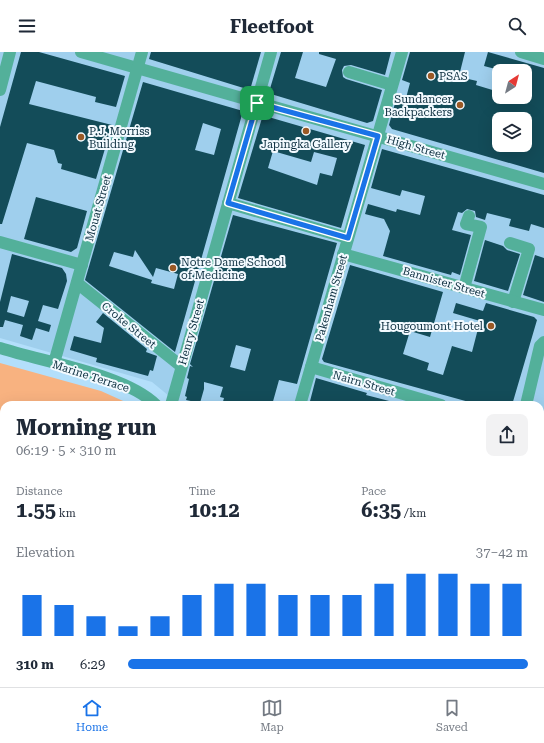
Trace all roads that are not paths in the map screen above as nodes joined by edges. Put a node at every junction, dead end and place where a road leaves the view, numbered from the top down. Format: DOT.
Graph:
graph roads {
  1 [pos="10,52"];
  2 [pos="81,52"];
  3 [pos="142,52"];
  4 [pos="271,52"];
  5 [pos="402,52"];
  6 [pos="522,52"];
  7 [pos="544,59"];
  8 [pos="137,68"];
  9 [pos="349,72"];
  10 [pos="392,85"];
  11 [pos="0,90"];
  12 [pos="257,103"];
  13 [pos="378,136"];
  14 [pos="544,184"];
  15 [pos="228,203"];
  16 [pos="469,216"];
  17 [pos="348,238"];
  18 [pos="0,242"];
  19 [pos="510,243"];
  20 [pos="343,254"];
  21 [pos="82,265"];
  22 [pos="77,283"];
  23 [pos="464,288"];
  24 [pos="513,302"];
  25 [pos="544,310"];
  26 [pos="544,342"];
  27 [pos="0,348"];
  28 [pos="0,352"];
  29 [pos="21,355"];
  30 [pos="54,363"];
  31 [pos="181,366"];
  32 [pos="310,367"];
  33 [pos="151,401"];
  34 [pos="172,401"];
  35 [pos="301,401"];
  36 [pos="427,401"];
  37 [pos="527,401"];
  1 -- 11 [label="street"];
  2 -- 8 [label="street, High Street"];
  3 -- 8 [label="street, Mouat Street"];
  4 -- 12 [label="street, Henry Street"];
  5 -- 10 [label="street, Pakenham Street"];
  6 -- 7 [label="street"];
  8 -- 12 [label="street, High Street"];
  8 -- 21 [label="street, Mouat Street"];
  9 -- 10 [label="street"];
  10 -- 13 [label="street, Pakenham Street"];
  12 -- 13 [label="street, High Street"];
  12 -- 15 [label="street, Henry Street"];
  13 -- 14 [label="street, High Street"];
  13 -- 17 [label="street, Pakenham Street"];
  15 -- 17 [label="street"];
  15 -- 31 [label="street, Henry Street"];
  16 -- 23 [label="street"];
  17 -- 20 [label="street, Pakenham Street"];
  18 -- 21 [label="street"];
  19 -- 24 [label="street"];
  20 -- 23 [label="street, Bannister Street"];
  20 -- 32 [label="street, Pakenham Street"];
  21 -- 22 [label="street, Mouat Street"];
  22 -- 30 [label="street, Mouat Street"];
  22 -- 31 [label="street, Croke Street"];
  23 -- 24 [label="street, Bannister Street"];
  24 -- 25 [label="street, Bannister Street"];
  26 -- 37 [label="street"];
  27 -- 29 [label="street, Marine Terrace"];
  28 -- 29 [label="street, Marine Terrace"];
  29 -- 30 [label="street, Marine Terrace"];
  30 -- 33 [label="street, Marine Terrace"];
  31 -- 34 [label="street, Henry Street"];
  32 -- 35 [label="street, Pakenham Street"];
  32 -- 36 [label="street, Nairn Street"];
}
